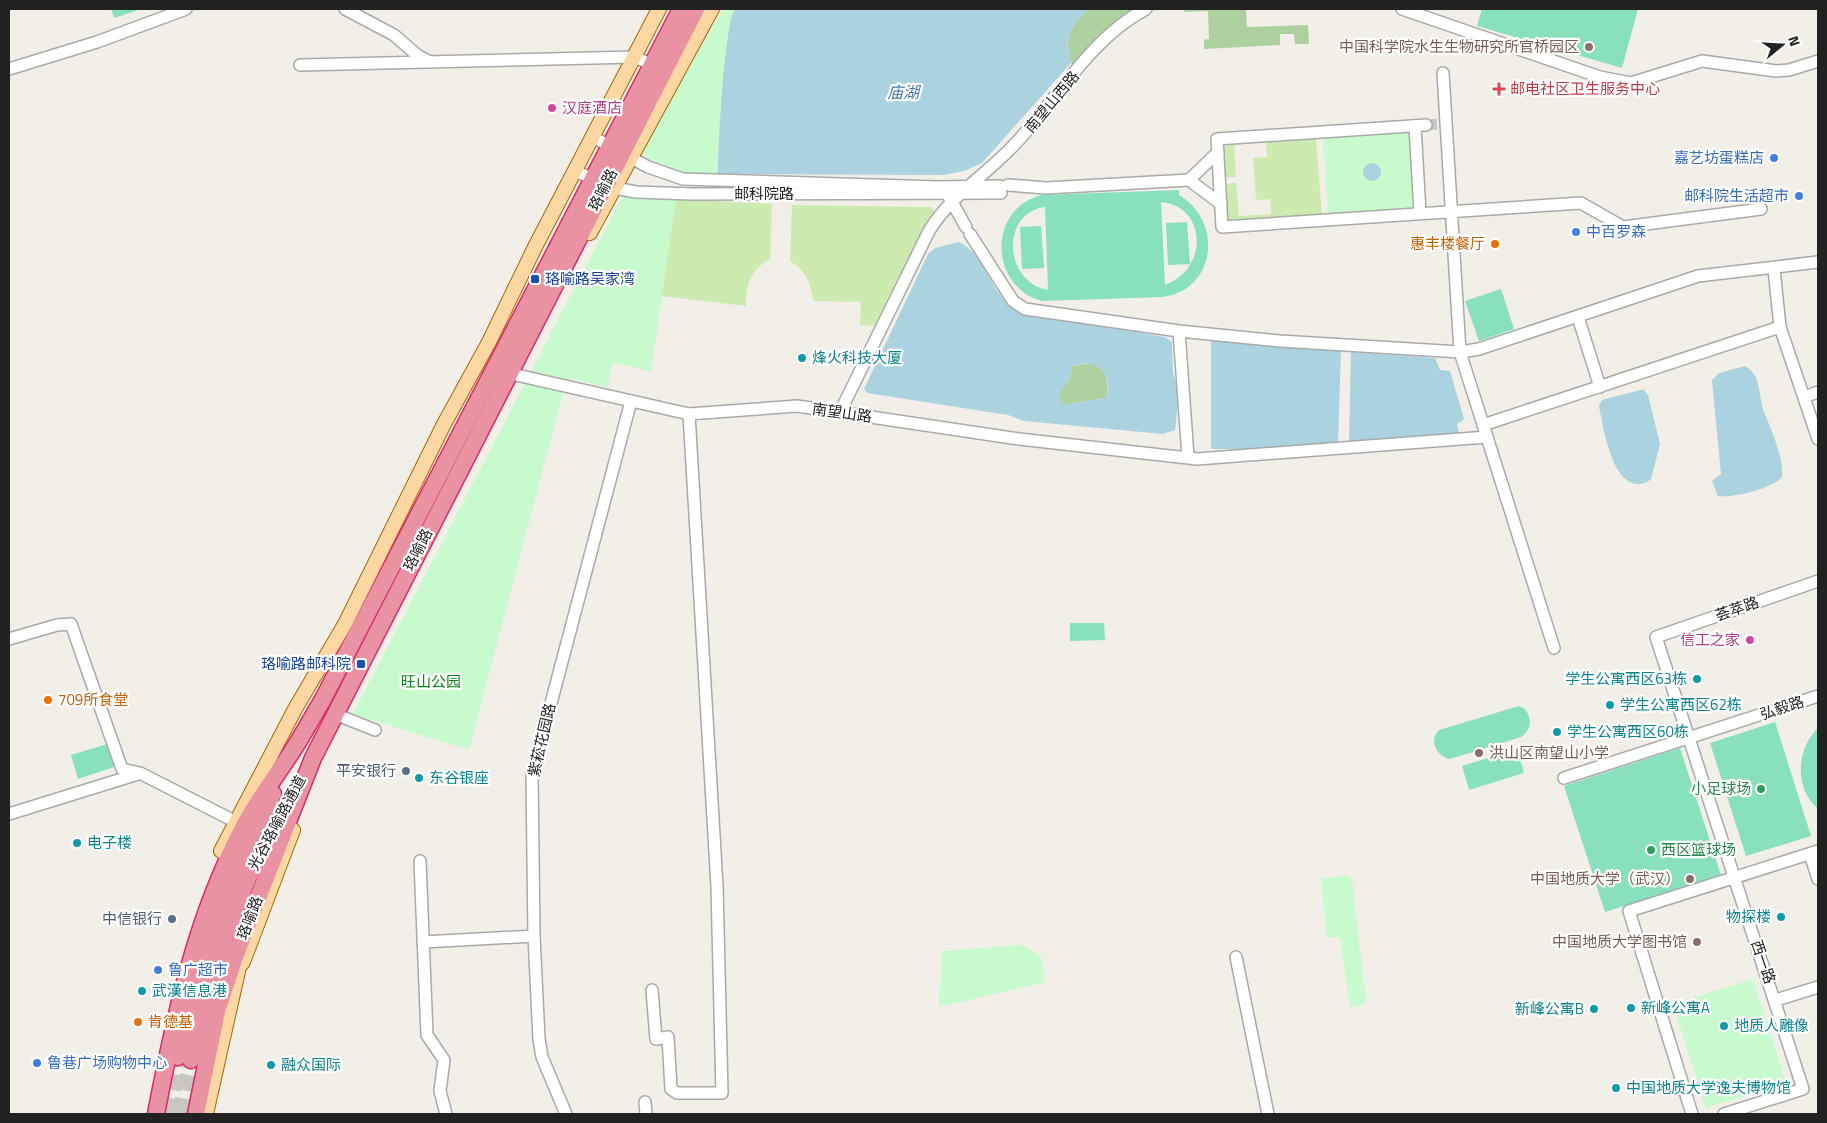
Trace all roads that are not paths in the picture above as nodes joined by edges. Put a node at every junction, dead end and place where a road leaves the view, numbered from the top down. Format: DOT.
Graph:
graph roads {
  1 [pos="186,9"];
  2 [pos="345,9"];
  3 [pos="659,9"];
  4 [pos="681,9"];
  5 [pos="696,9"];
  6 [pos="712,9"];
  7 [pos="1146,9"];
  8 [pos="1402,9"];
  9 [pos="634,57"];
  10 [pos="1818,61"];
  11 [pos="431,62"];
  12 [pos="651,64"];
  13 [pos="300,65"];
  14 [pos="9,69"];
  15 [pos="1443,73"];
  16 [pos="592,137"];
  17 [pos="621,152"];
  18 [pos="1218,152"];
  19 [pos="575,171"];
  20 [pos="1189,180"];
  21 [pos="604,184"];
  22 [pos="967,187"];
  23 [pos="1005,189"];
  24 [pos="950,195"];
  25 [pos="1221,204"];
  26 [pos="1761,209"];
  27 [pos="1452,211"];
  28 [pos="1420,213"];
  29 [pos="1818,262"];
  30 [pos="1774,269"];
  31 [pos="1578,317"];
  32 [pos="1780,327"];
  33 [pos="1179,332"];
  34 [pos="1460,352"];
  35 [pos="513,374"];
  36 [pos="1600,387"];
  37 [pos="1818,392"];
  38 [pos="1804,396"];
  39 [pos="631,401"];
  40 [pos="840,412"];
  41 [pos="689,414"];
  42 [pos="1483,425"];
  43 [pos="1487,437"];
  44 [pos="1818,440"];
  45 [pos="1184,457"];
  46 [pos="1818,582"];
  47 [pos="1656,637"];
  48 [pos="9,639"];
  49 [pos="1554,648"];
  50 [pos="1818,696"];
  51 [pos="338,716"];
  52 [pos="375,730"];
  53 [pos="1689,738"];
  54 [pos="290,755"];
  55 [pos="313,758"];
  56 [pos="140,773"];
  57 [pos="1564,778"];
  58 [pos="9,814"];
  59 [pos="240,824"];
  60 [pos="221,851"];
  61 [pos="1814,852"];
  62 [pos="420,861"];
  63 [pos="1734,878"];
  64 [pos="1818,878"];
  65 [pos="534,936"];
  66 [pos="423,942"];
  67 [pos="1236,957"];
  68 [pos="1818,987"];
  69 [pos="652,990"];
  70 [pos="1776,1000"];
  71 [pos="645,1102"];
  72 [pos="1753,1110"];
  73 [pos="156,1114"];
  74 [pos="196,1114"];
  75 [pos="206,1114"];
  76 [pos="446,1114"];
  77 [pos="566,1114"];
  78 [pos="646,1114"];
  79 [pos="1268,1114"];
  80 [pos="1692,1114"];
  81 [pos="1724,1114"];
  1 -- 14 [label="street"];
  2 -- 11 [label="street"];
  3 -- 9 [label="main road"];
  4 -- 12 [label="highway, 珞喻路"];
  5 -- 17 [label="highway, 珞喻路"];
  6 -- 17 [label="main road"];
  7 -- 22 [label="street, 南望山西路"];
  8 -- 10 [label="street"];
  9 -- 11 [label="street"];
  9 -- 12 [label="street"];
  9 -- 16 [label="main road"];
  11 -- 13 [label="street"];
  12 -- 17 [label="highway, 珞喻路"];
  15 -- 27 [label="street"];
  16 -- 17 [label="street"];
  16 -- 19 [label="main road"];
  17 -- 21 [label="highway, 珞喻路"];
  17 -- 24 [label="street"];
  18 -- 20 [label="street"];
  18 -- 25 [label="street"];
  18 -- 28 [label="street"];
  19 -- 21 [label="street, 邮科院路"];
  19 -- 59 [label="main road"];
  20 -- 23 [label="street"];
  20 -- 25 [label="street"];
  21 -- 24 [label="street, 邮科院路"];
  21 -- 35 [label="highway, 珞喻路"];
  21 -- 54 [label="highway, 珞喻路"];
  22 -- 23 [label="street"];
  22 -- 24 [label="street, 南望山西路"];
  23 -- 24 [label="street"];
  24 -- 33 [label="street"];
  24 -- 40 [label="street, 南望山西路"];
  25 -- 28 [label="street"];
  26 -- 27 [label="street"];
  27 -- 28 [label="street"];
  27 -- 34 [label="street"];
  29 -- 30 [label="street"];
  30 -- 31 [label="street"];
  30 -- 32 [label="street"];
  31 -- 34 [label="street"];
  31 -- 36 [label="street"];
  32 -- 36 [label="street"];
  32 -- 38 [label="street"];
  33 -- 34 [label="street"];
  33 -- 45 [label="street"];
  34 -- 42 [label="street"];
  35 -- 39 [label="street, 南望山路"];
  35 -- 51 [label="highway, 珞喻路"];
  36 -- 42 [label="street"];
  37 -- 38 [label="street"];
  38 -- 44 [label="street"];
  39 -- 41 [label="street, 南望山路"];
  39 -- 65 [label="street, 紫菘花园路"];
  40 -- 41 [label="street, 南望山路"];
  40 -- 45 [label="street, 南望山路"];
  41 -- 69 [label="street"];
  42 -- 43 [label="street"];
  43 -- 45 [label="street, 南望山路"];
  43 -- 49 [label="street"];
  46 -- 47 [label="street, 荟萃路"];
  47 -- 53 [label="street, 西一路"];
  48 -- 56 [label="street"];
  50 -- 53 [label="street, 弘毅路"];
  51 -- 52 [label="street"];
  51 -- 55 [label="highway, 珞喻路"];
  51 -- 75 [label="main road"];
  53 -- 57 [label="street, 弘毅路"];
  53 -- 63 [label="street, 西一路"];
  54 -- 55 [label="highway, 光谷珞喻路通道"];
  54 -- 59 [label="highway, 珞喻路"];
  55 -- 74 [label="highway, 珞喻路"];
  56 -- 58 [label="street"];
  56 -- 59 [label="street"];
  59 -- 60 [label="main road"];
  59 -- 73 [label="highway, 珞喻路"];
  61 -- 63 [label="street"];
  61 -- 64 [label="street"];
  62 -- 66 [label="street"];
  63 -- 70 [label="street, 西一路"];
  63 -- 80 [label="street"];
  65 -- 66 [label="street"];
  65 -- 77 [label="street, 紫菘花园路"];
  66 -- 76 [label="street"];
  67 -- 79 [label="street"];
  68 -- 70 [label="street"];
  70 -- 72 [label="street, 西一路"];
  71 -- 78 [label="street"];
  72 -- 81 [label="street"];
}
